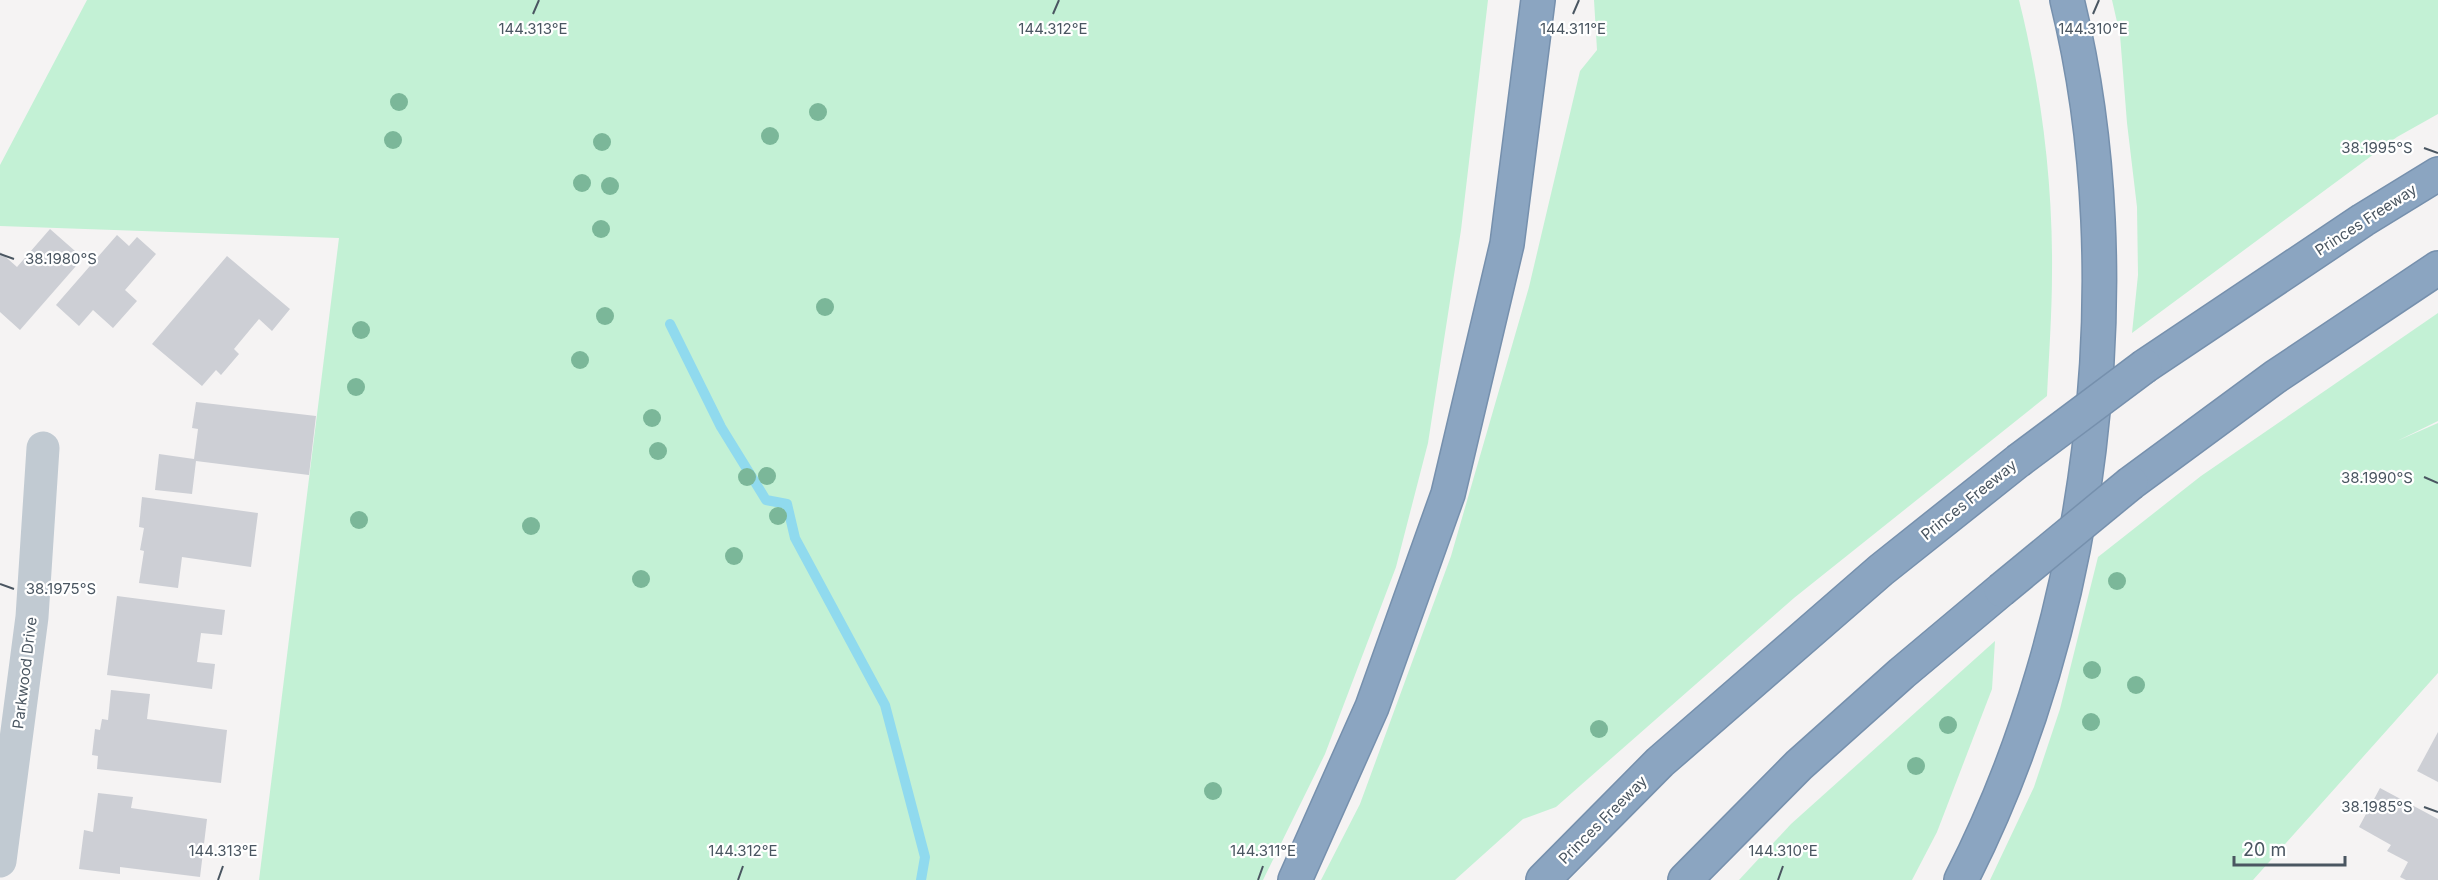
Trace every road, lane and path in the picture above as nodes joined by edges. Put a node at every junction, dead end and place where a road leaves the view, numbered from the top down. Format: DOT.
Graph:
graph roads {
  1 [pos="1538,0"];
  2 [pos="2067,0"];
  3 [pos="2438,174"];
  4 [pos="2438,268"];
  5 [pos="43,448"];
  6 [pos="0,861"];
  7 [pos="1295,880"];
  8 [pos="1543,880"];
  9 [pos="1685,880"];
  10 [pos="1961,880"];
  1 -- 7 [label="highway"];
  2 -- 10 [label="highway"];
  3 -- 8 [label="highway, Princes Freeway, bridge"];
  4 -- 9 [label="highway, bridge"];
  5 -- 6 [label="street, Parkwood Drive"];
}
